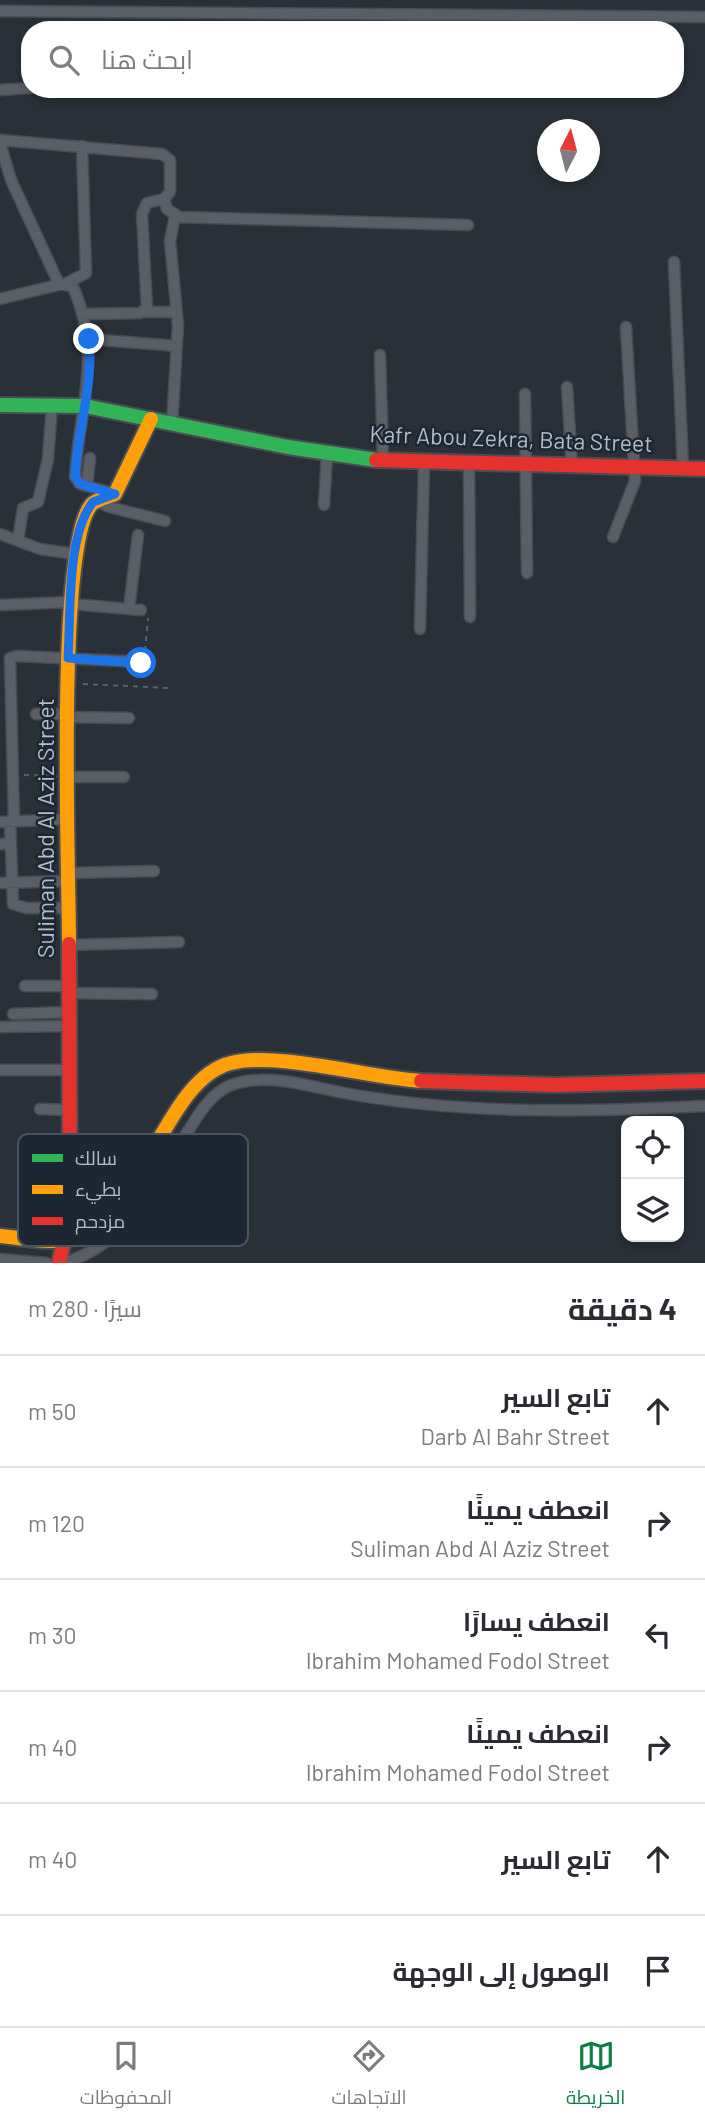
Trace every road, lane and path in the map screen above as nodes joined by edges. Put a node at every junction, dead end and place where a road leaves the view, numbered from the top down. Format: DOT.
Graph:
graph roads {
  1 [pos="0,11"];
  2 [pos="705,17"];
  3 [pos="21,89"];
  4 [pos="0,90"];
  5 [pos="0,141"];
  6 [pos="82,146"];
  7 [pos="4,173"];
  8 [pos="164,199"];
  9 [pos="176,216"];
  10 [pos="468,225"];
  11 [pos="674,262"];
  12 [pos="63,284"];
  13 [pos="0,299"];
  14 [pos="143,312"];
  15 [pos="176,312"];
  16 [pos="82,314"];
  17 [pos="626,327"];
  18 [pos="89,339"];
  19 [pos="177,346"];
  20 [pos="380,355"];
  21 [pos="567,387"];
  22 [pos="525,394"];
  23 [pos="0,405"];
  24 [pos="52,405"];
  25 [pos="82,406"];
  26 [pos="151,419"];
  27 [pos="172,424"];
  28 [pos="327,454"];
  29 [pos="90,458"];
  30 [pos="383,460"];
  31 [pos="424,462"];
  32 [pos="469,465"];
  33 [pos="636,465"];
  34 [pos="527,466"];
  35 [pos="572,466"];
  36 [pos="683,468"];
  37 [pos="705,470"];
  38 [pos="87,486"];
  39 [pos="115,494"];
  40 [pos="96,500"];
  41 [pos="324,505"];
  42 [pos="165,522"];
  43 [pos="0,534"];
  44 [pos="138,535"];
  45 [pos="613,537"];
  46 [pos="18,540"];
  47 [pos="75,554"];
  48 [pos="527,573"];
  49 [pos="72,603"];
  50 [pos="0,605"];
  51 [pos="129,609"];
  52 [pos="141,610"];
  53 [pos="470,617"];
  54 [pos="420,629"];
  55 [pos="68,658"];
  56 [pos="142,662"];
  57 [pos="69,683"];
  58 [pos="170,688"];
  59 [pos="36,714"];
  60 [pos="68,715"];
  61 [pos="129,718"];
  62 [pos="12,775"];
  63 [pos="70,776"];
  64 [pos="124,778"];
  65 [pos="68,819"];
  66 [pos="8,822"];
  67 [pos="11,843"];
  68 [pos="0,844"];
  69 [pos="154,871"];
  70 [pos="68,877"];
  71 [pos="0,883"];
  72 [pos="13,883"];
  73 [pos="68,908"];
  74 [pos="179,942"];
  75 [pos="69,945"];
  76 [pos="26,986"];
  77 [pos="69,989"];
  78 [pos="152,993"];
  79 [pos="13,1014"];
  80 [pos="69,1019"];
  81 [pos="0,1027"];
  82 [pos="0,1070"];
  83 [pos="70,1070"];
  84 [pos="705,1081"];
  85 [pos="705,1106"];
  86 [pos="40,1109"];
  87 [pos="70,1110"];
  88 [pos="70,1134"];
  89 [pos="164,1134"];
  90 [pos="187,1134"];
  91 [pos="0,1236"];
  92 [pos="18,1237"];
  93 [pos="101,1246"];
  94 [pos="0,1259"];
  95 [pos="47,1263"];
  96 [pos="60,1263"];
  1 -- 2 [label="street"];
  3 -- 4 [label="street"];
  5 -- 6 [label="street"];
  5 -- 7 [label="street"];
  6 -- 8 [label="street"];
  6 -- 12 [label="street"];
  7 -- 12 [label="street"];
  8 -- 9 [label="street"];
  8 -- 14 [label="street"];
  9 -- 10 [label="street"];
  9 -- 15 [label="street"];
  11 -- 36 [label="street"];
  12 -- 13 [label="street"];
  12 -- 16 [label="street"];
  14 -- 15 [label="street"];
  14 -- 16 [label="street"];
  15 -- 19 [label="street"];
  16 -- 18 [label="street"];
  17 -- 33 [label="street"];
  18 -- 19 [label="street"];
  18 -- 25 [label="street"];
  19 -- 27 [label="street"];
  20 -- 30 [label="street"];
  21 -- 35 [label="street"];
  22 -- 34 [label="street"];
  23 -- 24 [label="street, Kafr Abou Zekra, Bata Street"];
  24 -- 25 [label="street, Kafr Abou Zekra, Bata Street"];
  24 -- 46 [label="street"];
  25 -- 26 [label="street, Kafr Abou Zekra, Bata Street"];
  25 -- 38 [label="street"];
  26 -- 27 [label="street, Kafr Abou Zekra, Bata Street"];
  26 -- 39 [label="street"];
  27 -- 28 [label="street, Kafr Abou Zekra, Bata Street"];
  28 -- 30 [label="street, Kafr Abou Zekra, Bata Street"];
  28 -- 41 [label="street"];
  29 -- 38 [label="street"];
  30 -- 31 [label="street, Kafr Abou Zekra, Bata Street"];
  31 -- 32 [label="street, Kafr Abou Zekra, Bata Street"];
  31 -- 54 [label="street"];
  32 -- 34 [label="street, Kafr Abou Zekra, Bata Street"];
  32 -- 53 [label="street"];
  33 -- 35 [label="street, Kafr Abou Zekra, Bata Street"];
  33 -- 36 [label="street, Kafr Abou Zekra, Bata Street"];
  33 -- 45 [label="street"];
  34 -- 35 [label="street, Kafr Abou Zekra, Bata Street"];
  34 -- 48 [label="street"];
  36 -- 37 [label="street, Kafr Abou Zekra, Bata Street"];
  38 -- 39 [label="street"];
  39 -- 40 [label="street"];
  40 -- 42 [label="street"];
  40 -- 47 [label="street, Suliman Abd Al Aziz Street"];
  43 -- 46 [label="street"];
  44 -- 51 [label="street"];
  46 -- 47 [label="street"];
  47 -- 49 [label="street, Suliman Abd Al Aziz Street"];
  49 -- 50 [label="street"];
  49 -- 51 [label="street"];
  49 -- 55 [label="street, Suliman Abd Al Aziz Street"];
  51 -- 52 [label="street"];
  52 -- 56 [label="path"];
  55 -- 56 [label="street"];
  55 -- 57 [label="street, Suliman Abd Al Aziz Street"];
  55 -- 62 [label="street"];
  57 -- 58 [label="path"];
  57 -- 60 [label="street, Suliman Abd Al Aziz Street"];
  59 -- 60 [label="street"];
  60 -- 61 [label="street"];
  60 -- 63 [label="street, Suliman Abd Al Aziz Street"];
  62 -- 63 [label="path"];
  62 -- 66 [label="street"];
  63 -- 64 [label="street"];
  63 -- 65 [label="street, Suliman Abd Al Aziz Street"];
  65 -- 66 [label="street"];
  65 -- 70 [label="street, Suliman Abd Al Aziz Street"];
  66 -- 67 [label="street"];
  67 -- 68 [label="street"];
  67 -- 72 [label="street"];
  69 -- 70 [label="street"];
  70 -- 72 [label="street"];
  70 -- 73 [label="street, Suliman Abd Al Aziz Street"];
  71 -- 72 [label="street"];
  72 -- 73 [label="street"];
  73 -- 75 [label="street, Suliman Abd Al Aziz Street"];
  74 -- 75 [label="street"];
  75 -- 77 [label="street, Suliman Abd Al Aziz Street"];
  76 -- 77 [label="street"];
  77 -- 78 [label="street"];
  77 -- 80 [label="street, Suliman Abd Al Aziz Street"];
  79 -- 80 [label="street"];
  80 -- 81 [label="street"];
  80 -- 83 [label="street, Suliman Abd Al Aziz Street"];
  82 -- 83 [label="street"];
  83 -- 87 [label="street, Suliman Abd Al Aziz Street"];
  84 -- 89 [label="street"];
  85 -- 90 [label="street"];
  86 -- 87 [label="street"];
  87 -- 88 [label="street, Suliman Abd Al Aziz Street"];
  91 -- 92 [label="street"];
  93 -- 96 [label="street"];
  94 -- 95 [label="street"];
}
